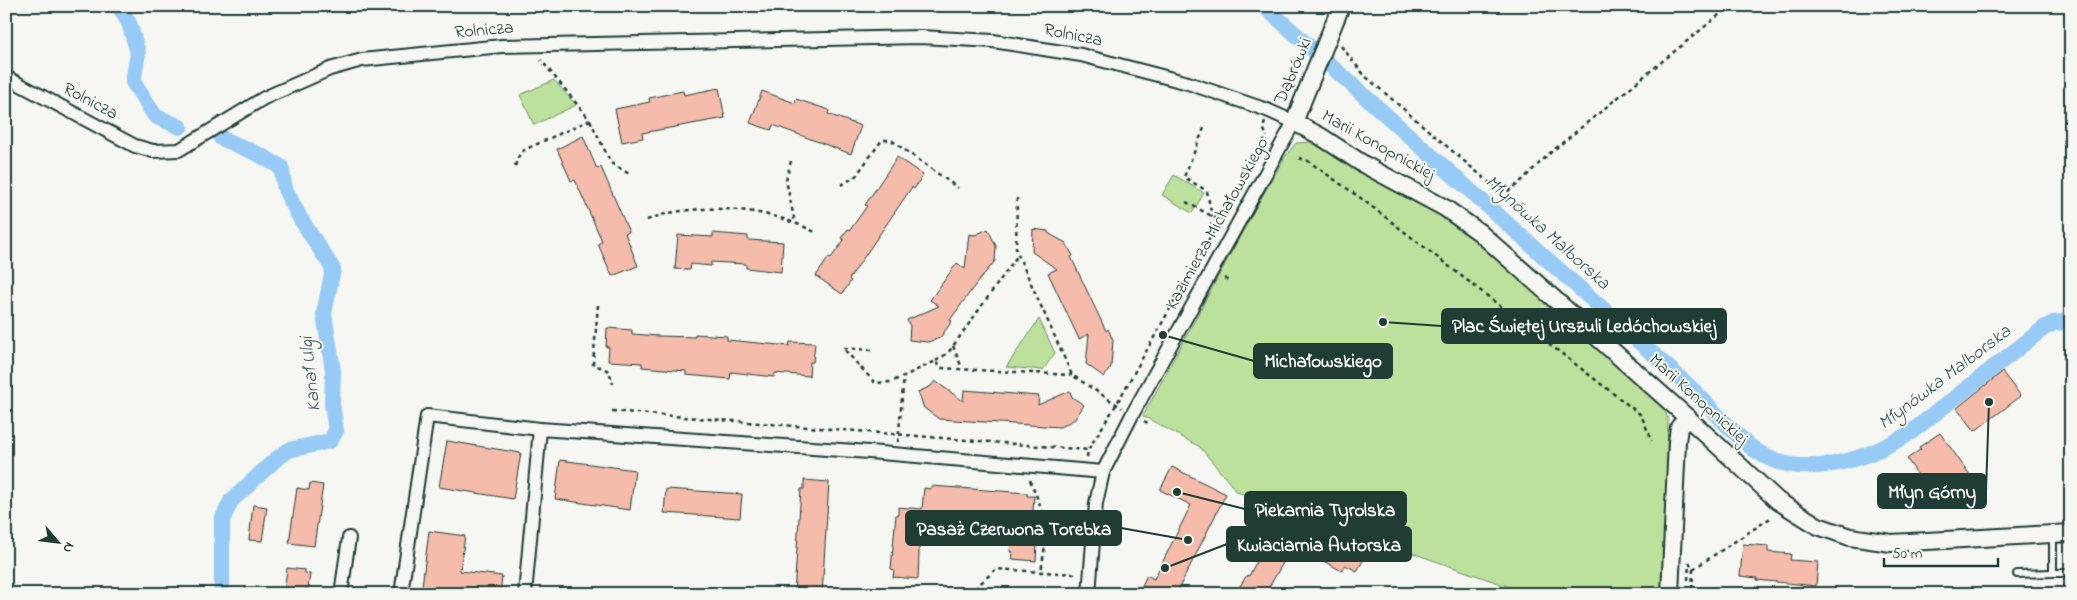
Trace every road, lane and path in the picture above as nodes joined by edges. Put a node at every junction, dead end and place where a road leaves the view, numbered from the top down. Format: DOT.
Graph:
graph roads {
  1 [pos="1341,6"];
  2 [pos="1730,6"];
  3 [pos="1328,40"];
  4 [pos="529,45"];
  5 [pos="6,77"];
  6 [pos="590,120"];
  7 [pos="1294,122"];
  8 [pos="1204,128"];
  9 [pos="1267,136"];
  10 [pos="1299,158"];
  11 [pos="791,161"];
  12 [pos="515,166"];
  13 [pos="631,175"];
  14 [pos="841,185"];
  15 [pos="958,188"];
  16 [pos="1017,198"];
  17 [pos="1186,202"];
  18 [pos="1212,217"];
  19 [pos="647,220"];
  20 [pos="1219,220"];
  21 [pos="795,223"];
  22 [pos="814,232"];
  23 [pos="1018,255"];
  24 [pos="598,304"];
  25 [pos="953,346"];
  26 [pos="872,350"];
  27 [pos="936,361"];
  28 [pos="962,369"];
  29 [pos="1072,375"];
  30 [pos="904,376"];
  31 [pos="614,384"];
  32 [pos="1116,405"];
  33 [pos="612,411"];
  34 [pos="1132,415"];
  35 [pos="1688,418"];
  36 [pos="1151,425"];
  37 [pos="540,429"];
  38 [pos="898,436"];
  39 [pos="1652,441"];
  40 [pos="1088,450"];
  41 [pos="896,455"];
  42 [pos="1024,466"];
  43 [pos="1085,471"];
  44 [pos="1103,472"];
  45 [pos="1772,517"];
  46 [pos="2071,533"];
  47 [pos="2052,534"];
  48 [pos="349,538"];
  49 [pos="1689,562"];
  50 [pos="1693,569"];
  51 [pos="1041,572"];
  52 [pos="2053,573"];
  53 [pos="2071,573"];
  54 [pos="2017,574"];
  55 [pos="1091,575"];
  56 [pos="341,594"];
  57 [pos="402,594"];
  58 [pos="525,594"];
  59 [pos="969,594"];
  60 [pos="1089,594"];
  61 [pos="1670,594"];
  62 [pos="1692,594"];
  1 -- 3 [label="street, Dąbrówki"];
  2 -- 3 [label="path"];
  3 -- 7 [label="street, Dąbrówki"];
  4 -- 5 [label="street, Rolnicza"];
  4 -- 6 [label="path"];
  4 -- 7 [label="street, Rolnicza"];
  6 -- 12 [label="path"];
  6 -- 13 [label="path"];
  7 -- 34 [label="street, Kazimierza Michałowskiego"];
  7 -- 35 [label="street, Marii Konopnickiej"];
  8 -- 18 [label="path"];
  9 -- 20 [label="path"];
  10 -- 39 [label="path"];
  11 -- 21 [label="path"];
  14 -- 15 [label="path"];
  16 -- 23 [label="path"];
  17 -- 18 [label="path"];
  18 -- 20 [label="path"];
  19 -- 21 [label="path"];
  20 -- 32 [label="path"];
  21 -- 22 [label="path"];
  23 -- 25 [label="path"];
  23 -- 29 [label="path"];
  24 -- 31 [label="path"];
  25 -- 27 [label="path"];
  25 -- 28 [label="path"];
  26 -- 30 [label="path"];
  27 -- 28 [label="path"];
  27 -- 30 [label="path"];
  28 -- 29 [label="path"];
  29 -- 32 [label="path"];
  30 -- 38 [label="path"];
  32 -- 34 [label="path"];
  32 -- 40 [label="path"];
  33 -- 38 [label="path"];
  34 -- 36 [label="path"];
  34 -- 44 [label="street, Kazimierza Michałowskiego"];
  35 -- 47 [label="street, Marii Konopnickiej"];
  35 -- 61 [label="street"];
  37 -- 41 [label="street"];
  37 -- 57 [label="street"];
  37 -- 58 [label="street"];
  38 -- 40 [label="path"];
  38 -- 41 [label="path"];
  40 -- 43 [label="path"];
  41 -- 42 [label="street"];
  42 -- 43 [label="street"];
  42 -- 51 [label="path"];
  43 -- 44 [label="street"];
  44 -- 55 [label="street, Kazimierza Michałowskiego"];
  45 -- 50 [label="path"];
  46 -- 47 [label="street, Marii Konopnickiej"];
  47 -- 52 [label="lane"];
  48 -- 56 [label="street"];
  49 -- 50 [label="path"];
  50 -- 62 [label="path"];
  51 -- 55 [label="path"];
  51 -- 59 [label="path"];
  52 -- 53 [label="lane"];
  52 -- 54 [label="lane"];
  55 -- 60 [label="street, Kazimierza Michałowskiego"];
}
